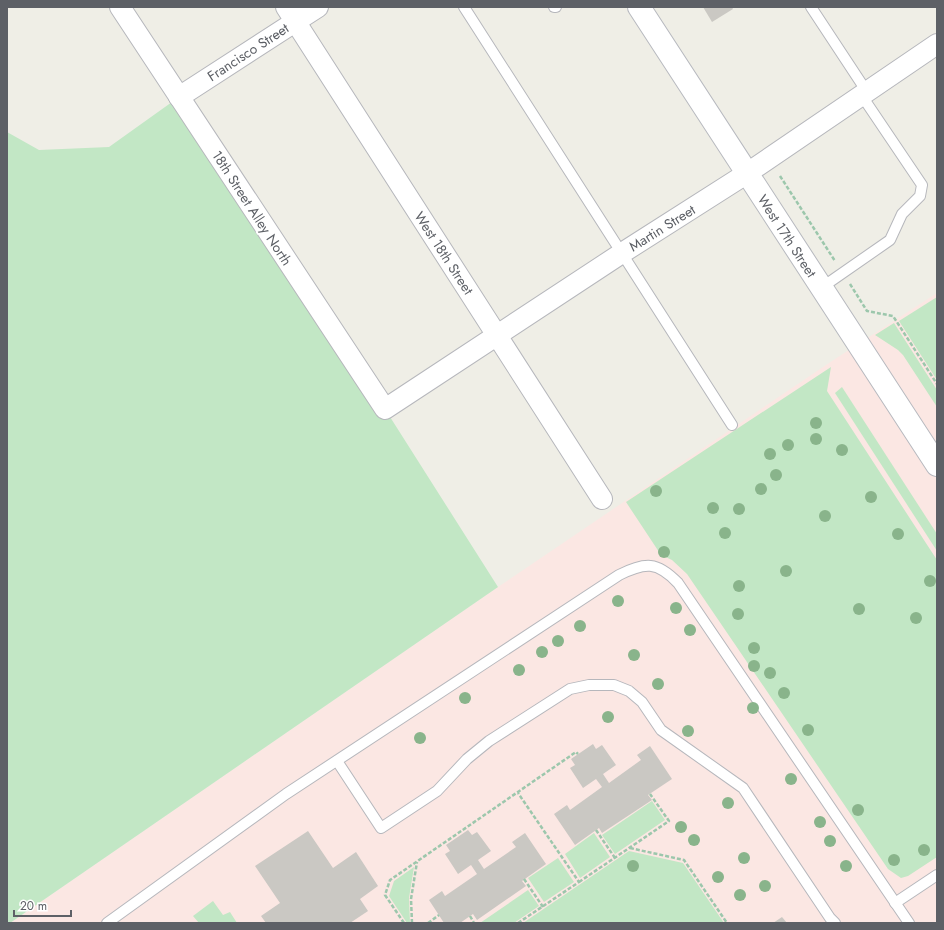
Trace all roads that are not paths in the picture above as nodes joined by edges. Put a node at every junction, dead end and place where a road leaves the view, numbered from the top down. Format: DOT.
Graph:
graph roads {
  1 [pos="120,7"];
  2 [pos="318,7"];
  3 [pos="464,7"];
  4 [pos="639,7"];
  5 [pos="812,7"];
  6 [pos="290,14"];
  7 [pos="937,44"];
  8 [pos="864,94"];
  9 [pos="179,98"];
  10 [pos="746,174"];
  11 [pos="622,253"];
  12 [pos="822,288"];
  13 [pos="497,335"];
  14 [pos="385,409"];
  15 [pos="732,425"];
  16 [pos="937,465"];
  17 [pos="602,499"];
  18 [pos="337,761"];
  19 [pos="937,874"];
  20 [pos="895,903"];
  21 [pos="107,923"];
  22 [pos="835,923"];
  23 [pos="909,923"];
  1 -- 9 [label="street, 18th Street Alley North"];
  2 -- 6 [label="street, Francisco Street"];
  3 -- 11 [label="lane"];
  4 -- 10 [label="street, West 17th Street"];
  5 -- 8 [label="lane"];
  6 -- 9 [label="street, Francisco Street"];
  6 -- 13 [label="street, West 18th Street"];
  7 -- 8 [label="street, Martin Street"];
  8 -- 10 [label="street, Martin Street"];
  8 -- 12 [label="lane"];
  9 -- 14 [label="street, 18th Street Alley North"];
  10 -- 11 [label="street, Martin Street"];
  10 -- 12 [label="street, West 17th Street"];
  11 -- 13 [label="street, Martin Street"];
  11 -- 15 [label="lane"];
  12 -- 16 [label="street, West 17th Street"];
  13 -- 14 [label="street, Martin Street"];
  13 -- 17 [label="street, West 18th Street"];
  18 -- 20 [label="lane"];
  18 -- 21 [label="lane"];
  18 -- 22 [label="lane"];
  19 -- 20 [label="lane"];
  20 -- 23 [label="lane"];
}
